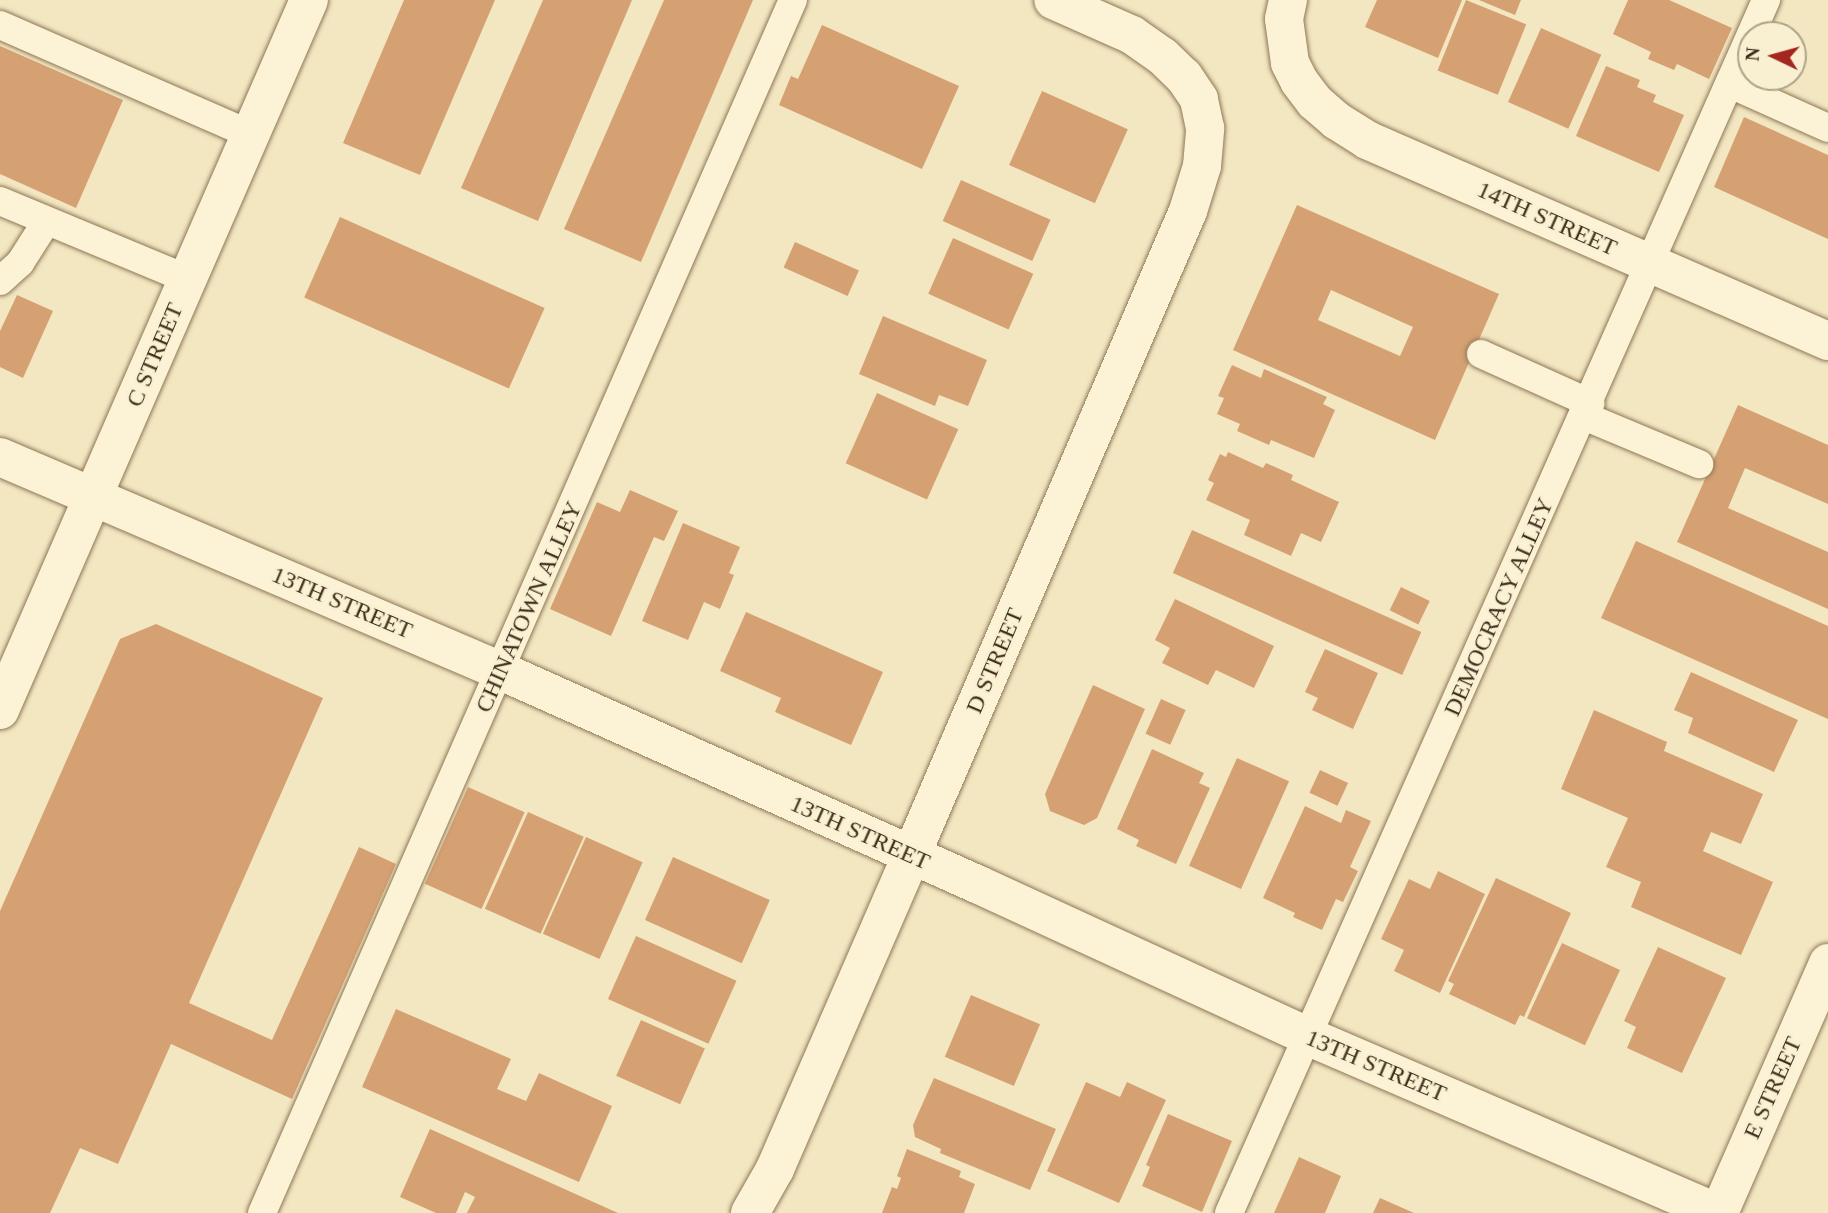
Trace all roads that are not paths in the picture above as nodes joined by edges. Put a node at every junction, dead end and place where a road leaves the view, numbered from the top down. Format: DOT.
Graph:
graph roads {
  1 [pos="309,0"];
  2 [pos="793,0"];
  3 [pos="1053,0"];
  4 [pos="1288,0"];
  5 [pos="1766,0"];
  6 [pos="0,25"];
  7 [pos="1730,84"];
  8 [pos="1828,128"];
  9 [pos="250,134"];
  10 [pos="0,201"];
  11 [pos="46,222"];
  12 [pos="1650,264"];
  13 [pos="187,279"];
  14 [pos="0,281"];
  15 [pos="1828,341"];
  16 [pos="1481,354"];
  17 [pos="1587,409"];
  18 [pos="0,457"];
  19 [pos="1699,464"];
  20 [pos="93,497"];
  21 [pos="500,671"];
  22 [pos="0,710"];
  23 [pos="911,856"];
  24 [pos="1828,963"];
  25 [pos="1307,1036"];
  26 [pos="262,1213"];
  27 [pos="750,1213"];
  28 [pos="1229,1213"];
  29 [pos="1718,1213"];
  1 -- 9 [label="street, C STREET"];
  2 -- 21 [label="lane, CHINATOWN ALLEY"];
  3 -- 23 [label="street, D STREET"];
  4 -- 12 [label="street, 14TH STREET"];
  5 -- 7 [label="lane, DEMOCRACY ALLEY"];
  6 -- 9 [label="lane"];
  7 -- 8 [label="lane"];
  7 -- 12 [label="lane, DEMOCRACY ALLEY"];
  9 -- 13 [label="street, C STREET"];
  10 -- 11 [label="lane"];
  11 -- 13 [label="lane"];
  11 -- 14 [label="lane"];
  12 -- 15 [label="street, 14TH STREET"];
  12 -- 17 [label="lane, DEMOCRACY ALLEY"];
  13 -- 20 [label="street, C STREET"];
  16 -- 17 [label="lane"];
  17 -- 19 [label="lane"];
  17 -- 25 [label="lane, DEMOCRACY ALLEY"];
  18 -- 20 [label="street, 13TH STREET"];
  20 -- 21 [label="street, 13TH STREET"];
  20 -- 22 [label="street, C STREET"];
  21 -- 23 [label="street, 13TH STREET"];
  21 -- 26 [label="lane, CHINATOWN ALLEY"];
  23 -- 25 [label="street, 13TH STREET"];
  23 -- 27 [label="street, D STREET"];
  24 -- 29 [label="street, E STREET"];
  25 -- 28 [label="lane, DEMOCRACY ALLEY"];
  25 -- 29 [label="street, 13TH STREET"];
}
